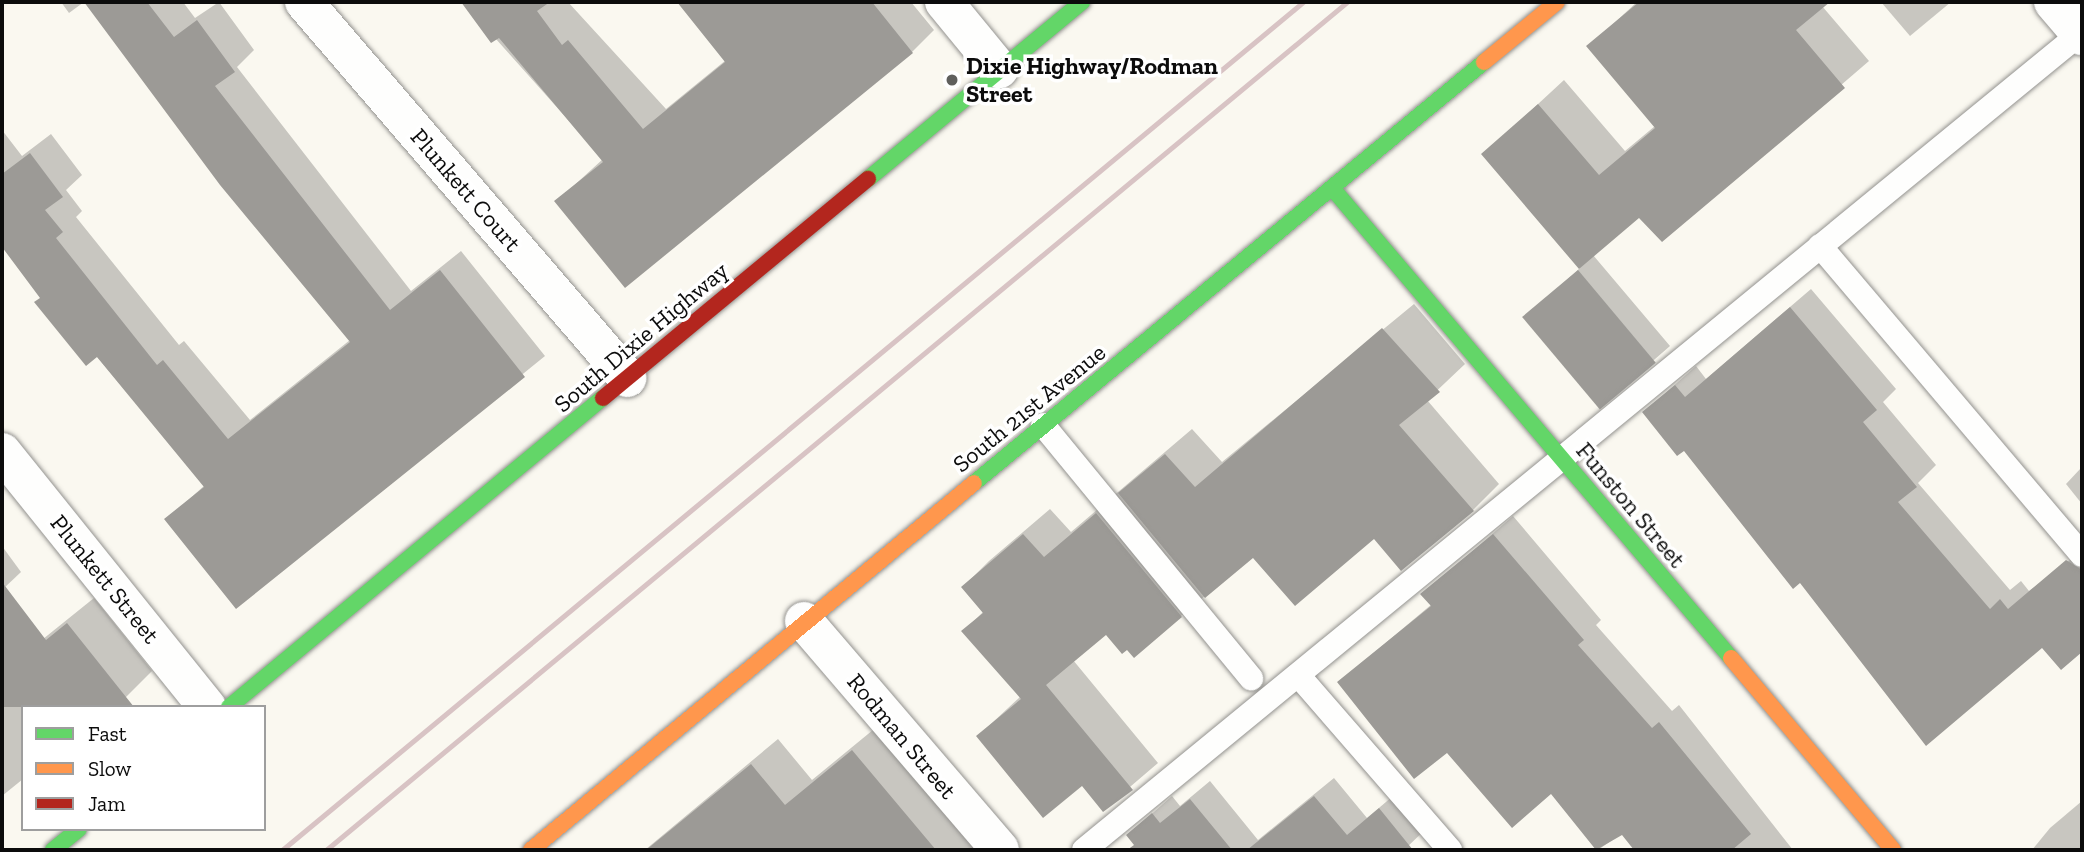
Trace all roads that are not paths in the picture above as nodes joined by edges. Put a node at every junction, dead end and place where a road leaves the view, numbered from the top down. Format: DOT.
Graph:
graph roads {
  1 [pos="304,2"];
  2 [pos="943,2"];
  3 [pos="1082,2"];
  4 [pos="1558,2"];
  5 [pos="2053,2"];
  6 [pos="2082,34"];
  7 [pos="999,69"];
  8 [pos="1332,189"];
  9 [pos="1820,246"];
  10 [pos="627,378"];
  11 [pos="1043,425"];
  12 [pos="2,452"];
  13 [pos="1561,458"];
  14 [pos="2082,555"];
  15 [pos="804,621"];
  16 [pos="1298,675"];
  17 [pos="1251,678"];
  18 [pos="206,705"];
  19 [pos="231,705"];
  20 [pos="77,831"];
  21 [pos="53,850"];
  22 [pos="531,850"];
  23 [pos="1000,850"];
  24 [pos="1084,850"];
  25 [pos="1450,850"];
  26 [pos="1893,850"];
  1 -- 10 [label="street, Plunkett Court"];
  2 -- 7 [label="street"];
  3 -- 7 [label="main road, South Dixie Highway"];
  4 -- 8 [label="main road, South 21st Avenue"];
  5 -- 6 [label="street"];
  6 -- 9 [label="lane"];
  7 -- 10 [label="main road, South Dixie Highway"];
  8 -- 11 [label="main road, South 21st Avenue"];
  8 -- 13 [label="main road, Funston Street"];
  9 -- 13 [label="lane"];
  9 -- 14 [label="lane"];
  10 -- 19 [label="main road, South Dixie Highway"];
  11 -- 15 [label="main road, South 21st Avenue"];
  11 -- 17 [label="lane"];
  12 -- 18 [label="street, Plunkett Street"];
  13 -- 16 [label="lane"];
  13 -- 26 [label="main road, Funston Street"];
  15 -- 22 [label="main road, South 21st Avenue"];
  15 -- 23 [label="street, Rodman Street"];
  16 -- 24 [label="lane"];
  16 -- 25 [label="lane"];
  20 -- 21 [label="main road"];
}
